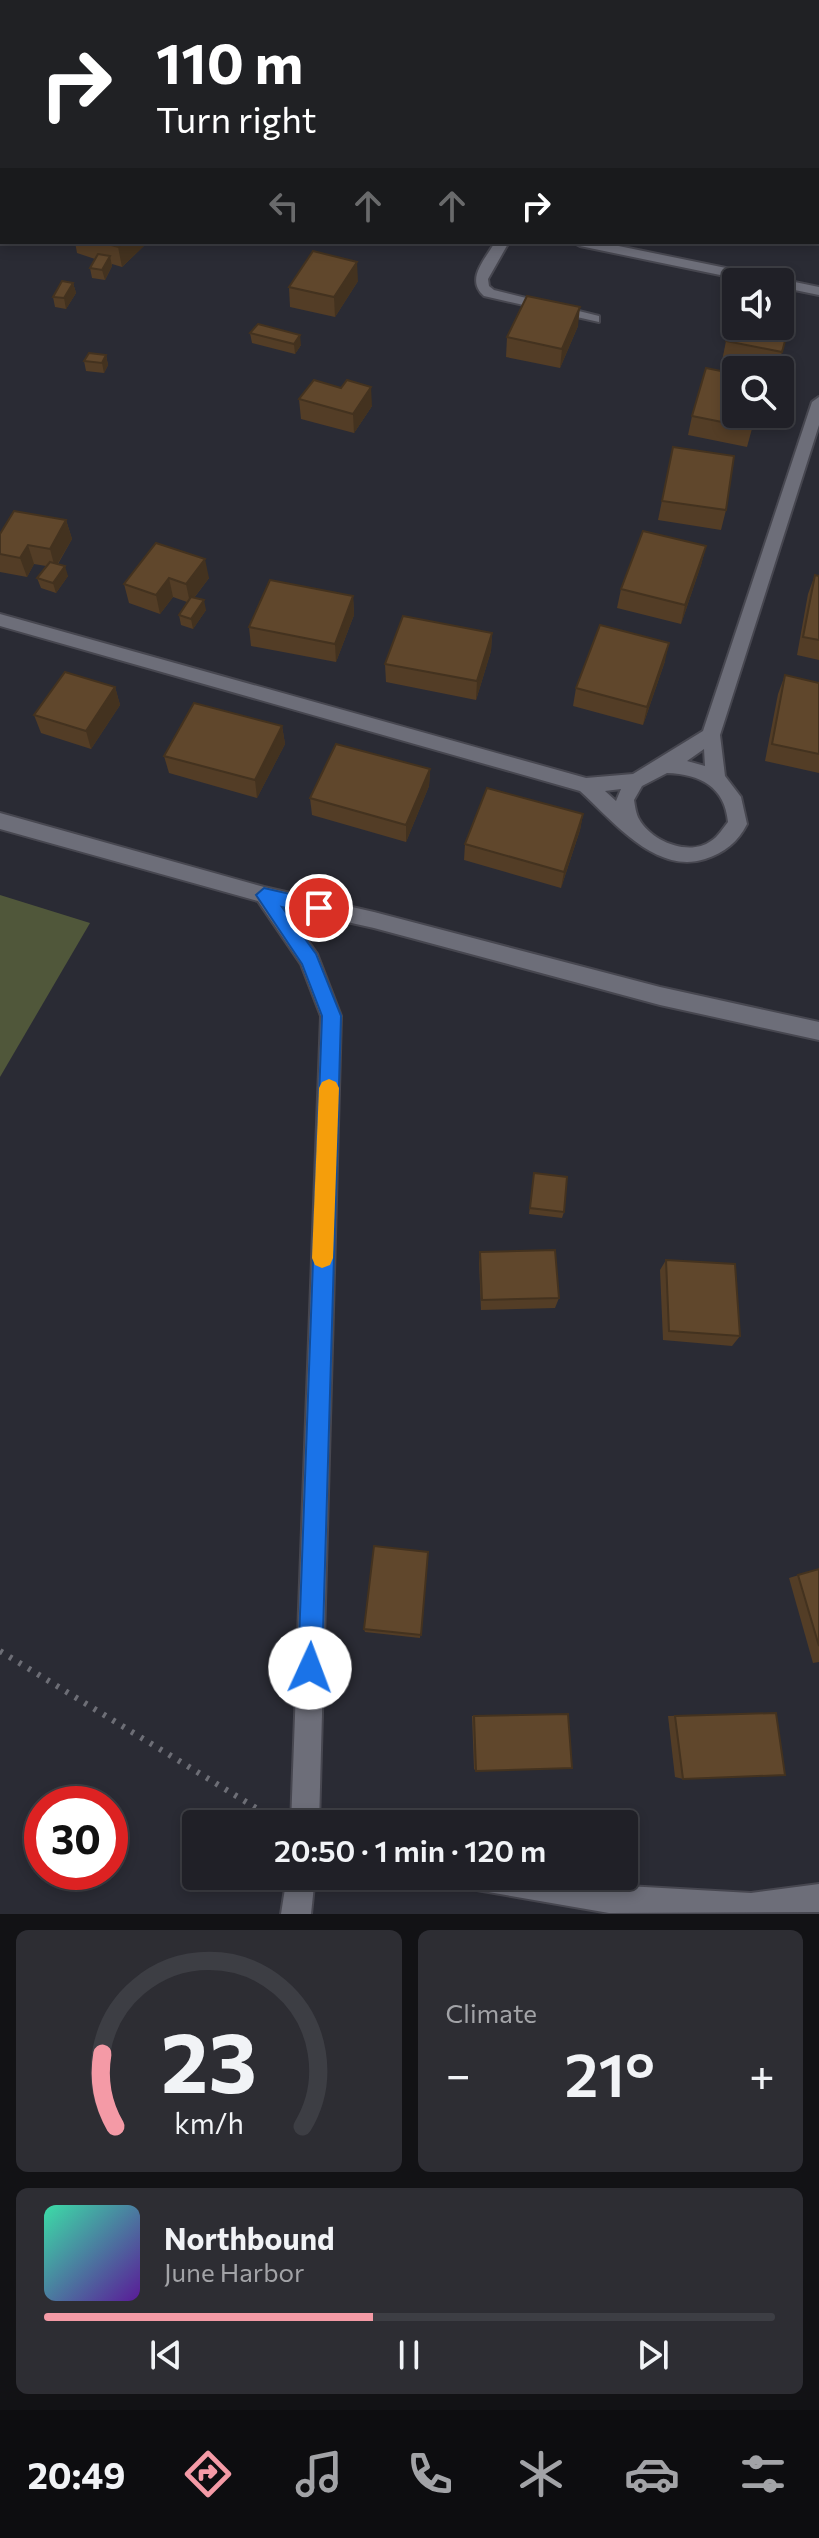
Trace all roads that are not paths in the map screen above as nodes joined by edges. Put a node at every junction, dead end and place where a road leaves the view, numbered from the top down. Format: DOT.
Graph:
graph roads {
  1 [pos="501,244"];
  2 [pos="590,244"];
  3 [pos="722,272"];
  4 [pos="794,286"];
  5 [pos="819,291"];
  6 [pos="594,319"];
  7 [pos="819,402"];
  8 [pos="0,620"];
  9 [pos="711,735"];
  10 [pos="665,766"];
  11 [pos="716,778"];
  12 [pos="634,781"];
  13 [pos="586,785"];
  14 [pos="0,821"];
  15 [pos="629,824"];
  16 [pos="264,895"];
  17 [pos="819,1031"];
  18 [pos="305,1810"];
  19 [pos="299,1890"];
  20 [pos="557,1890"];
  21 [pos="819,1898"];
  22 [pos="296,1914"];
  1 -- 6 [label="street"];
  2 -- 3 [label="street"];
  4 -- 5 [label="street"];
  7 -- 9 [label="street"];
  8 -- 13 [label="street"];
  9 -- 10 [label="street"];
  9 -- 11 [label="street"];
  10 -- 11 [label="street"];
  10 -- 12 [label="street"];
  11 -- 15 [label="street"];
  12 -- 13 [label="street"];
  12 -- 15 [label="street"];
  13 -- 15 [label="street"];
  14 -- 16 [label="street"];
  16 -- 17 [label="street"];
  16 -- 18 [label="street"];
  19 -- 22 [label="street"];
  20 -- 21 [label="street"];
}
